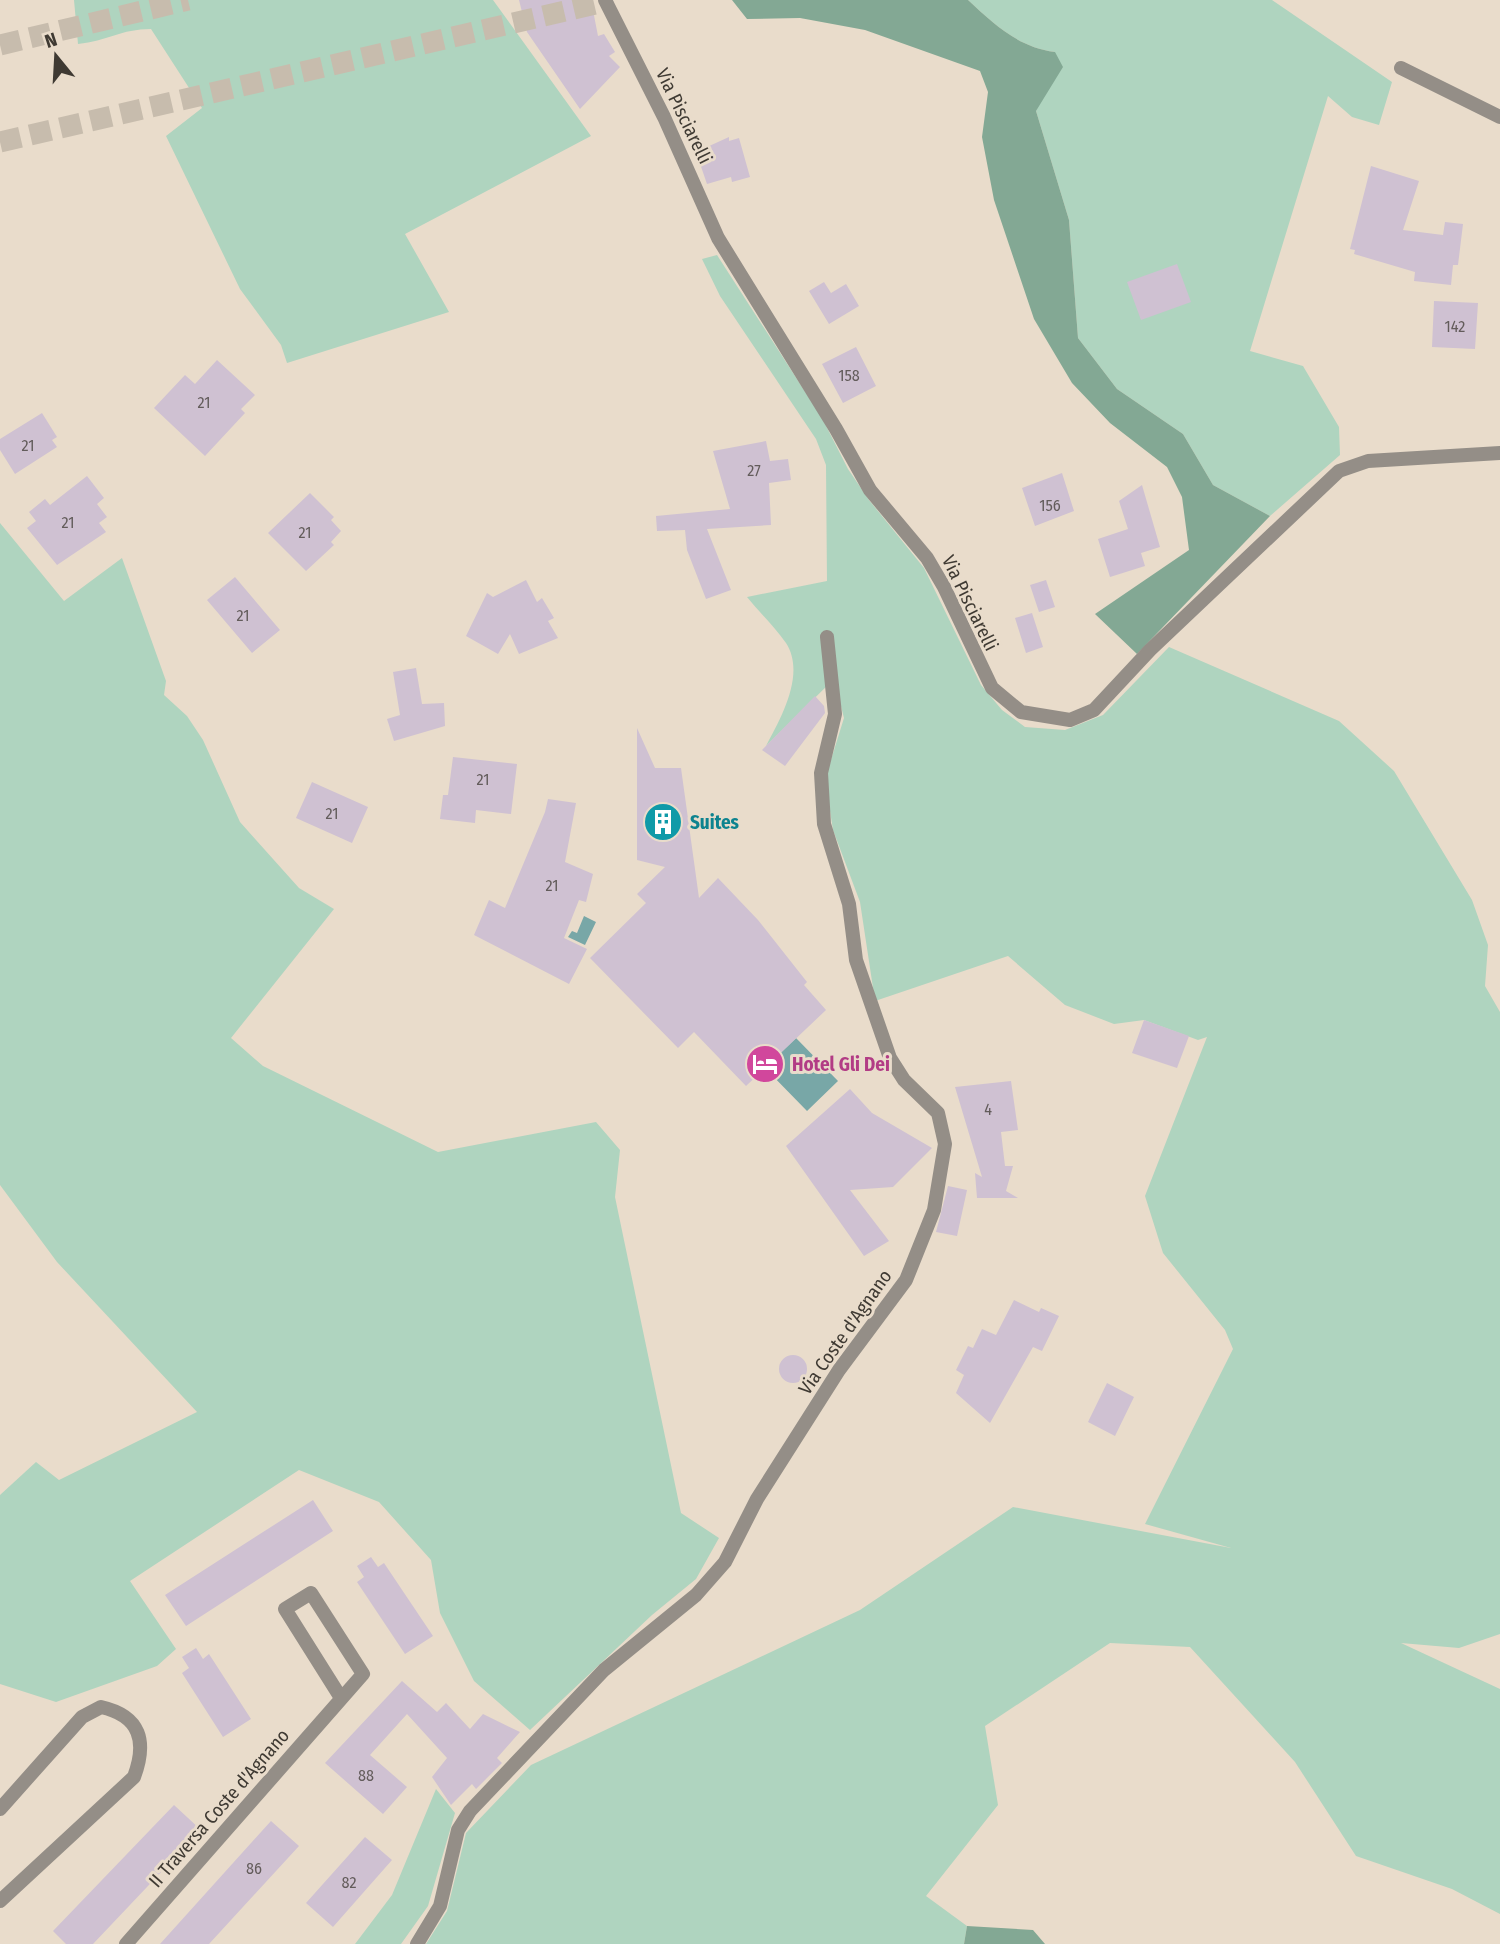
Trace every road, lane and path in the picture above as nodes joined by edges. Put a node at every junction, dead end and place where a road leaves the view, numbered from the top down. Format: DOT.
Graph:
graph roads {
  1 [pos="605,0"];
  2 [pos="1401,68"];
  3 [pos="1500,117"];
  4 [pos="1500,453"];
  5 [pos="827,637"];
  6 [pos="341,1698"];
  7 [pos="0,1809"];
  8 [pos="0,1901"];
  9 [pos="126,1944"];
  10 [pos="417,1944"];
  1 -- 4 [label="street, Via Pisciarelli"];
  2 -- 3 [label="street"];
  5 -- 10 [label="street, Via Coste d'Agnano"];
  6 -- 6 [label="street, II Traversa Coste d'Agnano"];
  6 -- 9 [label="street, II Traversa Coste d'Agnano"];
  7 -- 8 [label="street"];
}
